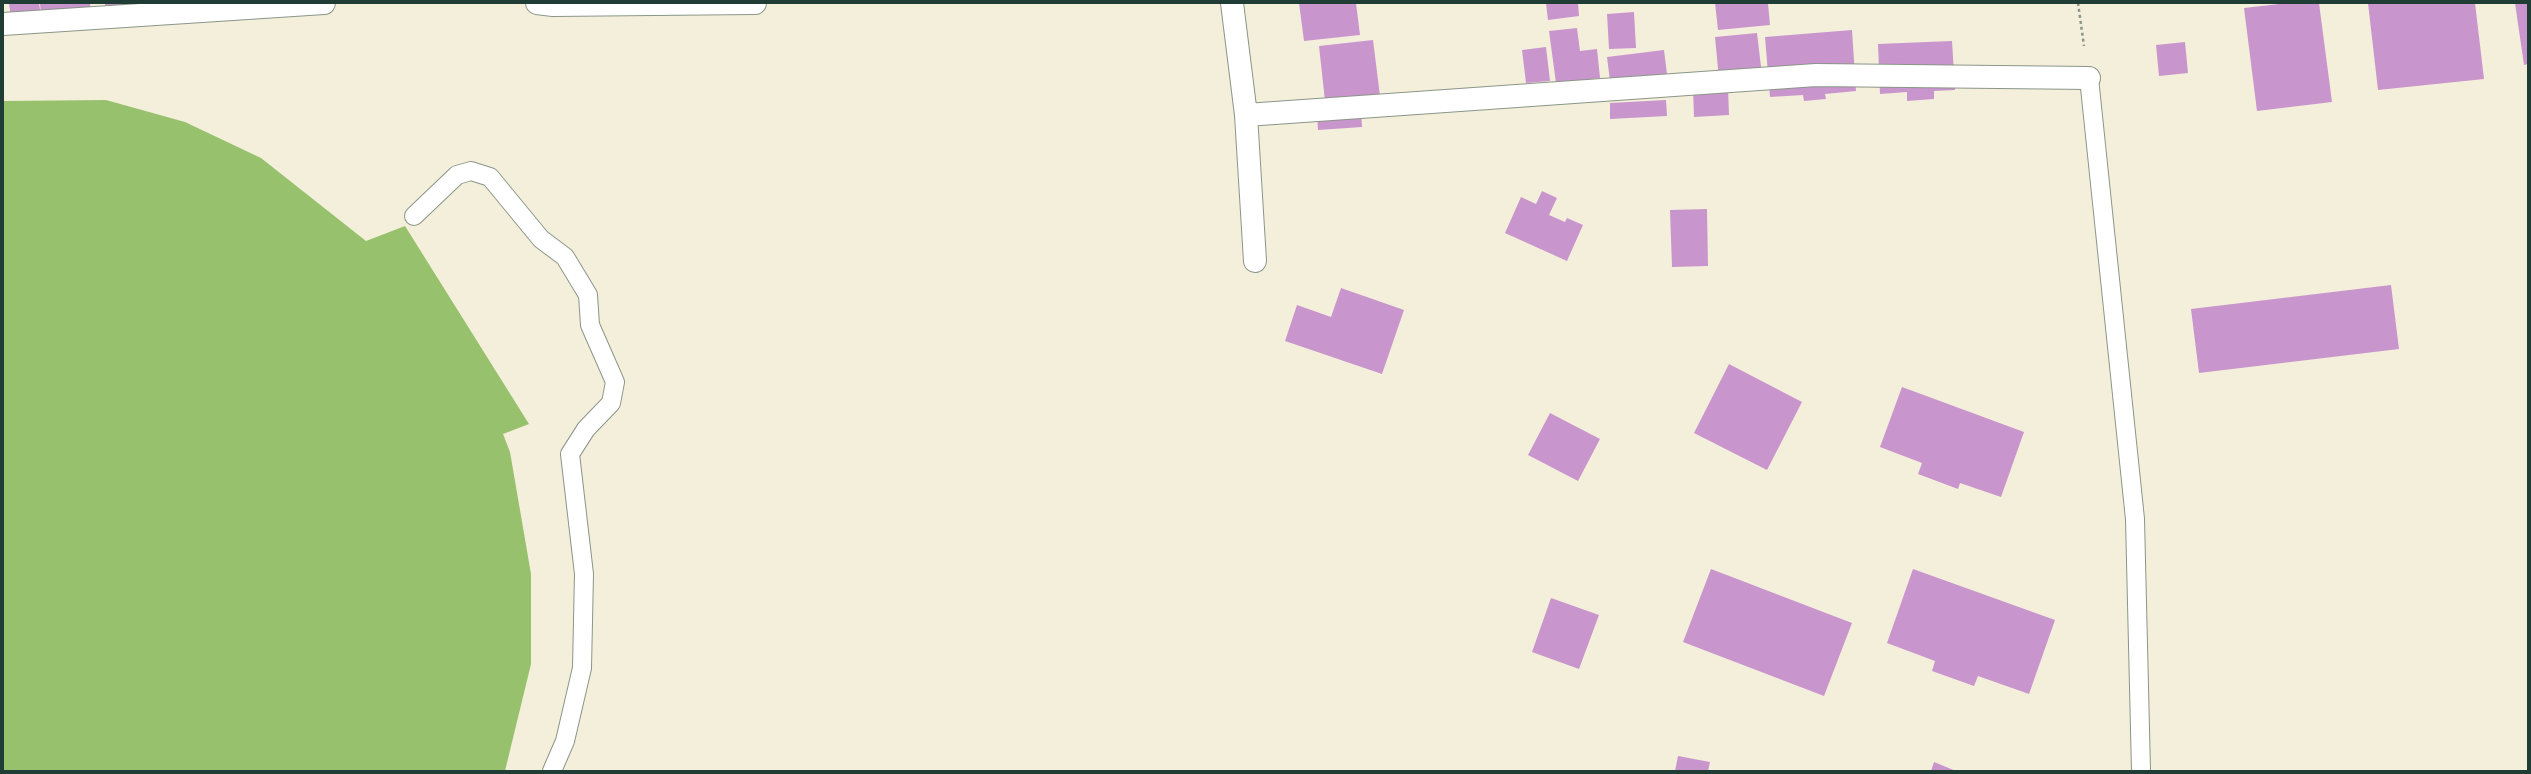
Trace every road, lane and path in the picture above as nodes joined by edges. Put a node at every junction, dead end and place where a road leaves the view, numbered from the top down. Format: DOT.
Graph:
graph roads {
  1 [pos="324,3"];
  2 [pos="537,3"];
  3 [pos="755,3"];
  4 [pos="1232,3"];
  5 [pos="2078,3"];
  6 [pos="3,24"];
  7 [pos="2089,78"];
  8 [pos="1246,115"];
  9 [pos="414,216"];
  10 [pos="1255,261"];
  11 [pos="552,771"];
  12 [pos="2141,771"];
  1 -- 6 [label="street"];
  2 -- 3 [label="street"];
  4 -- 8 [label="street"];
  5 -- 7 [label="path"];
  7 -- 8 [label="street"];
  7 -- 12 [label="lane"];
  8 -- 10 [label="street"];
  9 -- 11 [label="lane"];
}
